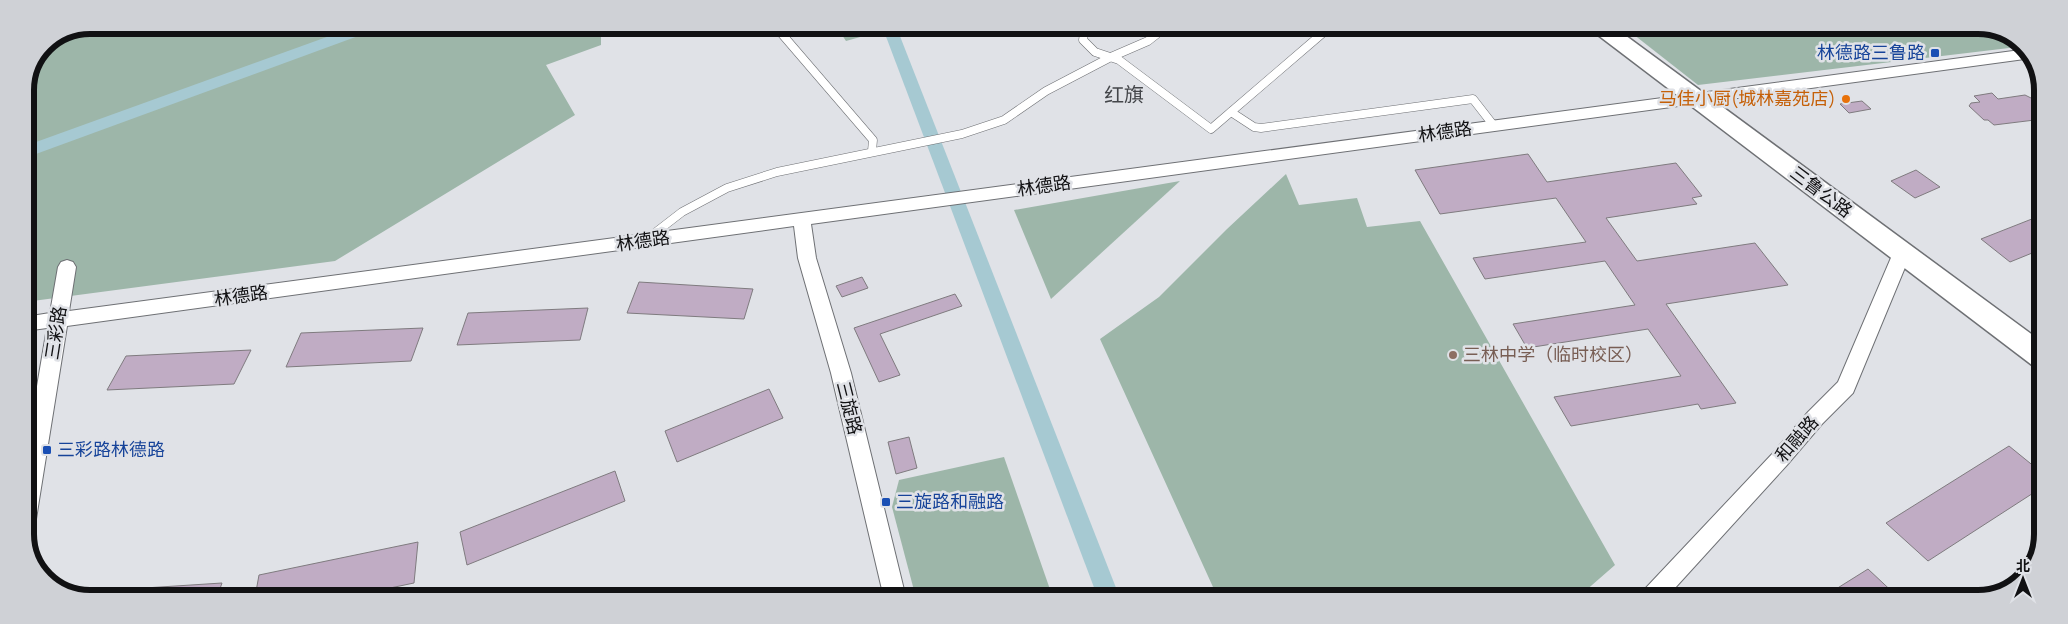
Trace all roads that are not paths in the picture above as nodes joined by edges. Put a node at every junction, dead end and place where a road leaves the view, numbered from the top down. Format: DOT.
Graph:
graph roads {
  1 [pos="782,34"];
  2 [pos="1083,34"];
  3 [pos="1157,34"];
  4 [pos="1322,34"];
  5 [pos="1611,34"];
  6 [pos="2022,55"];
  7 [pos="1111,57"];
  8 [pos="1698,99"];
  9 [pos="1231,112"];
  10 [pos="1494,126"];
  11 [pos="925,141"];
  12 [pos="872,151"];
  13 [pos="1283,154"];
  14 [pos="802,219"];
  15 [pos="644,241"];
  16 [pos="1902,252"];
  17 [pos="66,267"];
  18 [pos="58,321"];
  19 [pos="34,323"];
  20 [pos="2034,351"];
  21 [pos="34,465"];
  22 [pos="894,590"];
  23 [pos="1658,590"];
  1 -- 12 [label="lane"];
  2 -- 7 [label="lane"];
  3 -- 7 [label="lane"];
  4 -- 9 [label="lane"];
  5 -- 8 [label="main road, 三鲁公路"];
  6 -- 8 [label="street, 林德路"];
  7 -- 9 [label="lane"];
  7 -- 11 [label="lane"];
  8 -- 10 [label="street, 林德路"];
  8 -- 16 [label="main road, 三鲁公路"];
  9 -- 10 [label="lane"];
  10 -- 13 [label="street, 林德路"];
  11 -- 12 [label="lane"];
  12 -- 15 [label="lane"];
  13 -- 14 [label="street, 林德路"];
  14 -- 15 [label="street, 林德路"];
  14 -- 22 [label="street, 三旋路"];
  15 -- 18 [label="street, 林德路"];
  16 -- 20 [label="main road, 三鲁公路"];
  16 -- 23 [label="street, 和融路"];
  17 -- 18 [label="street, 三彩路"];
  18 -- 19 [label="street, 林德路"];
  18 -- 21 [label="street, 三彩路"];
}
